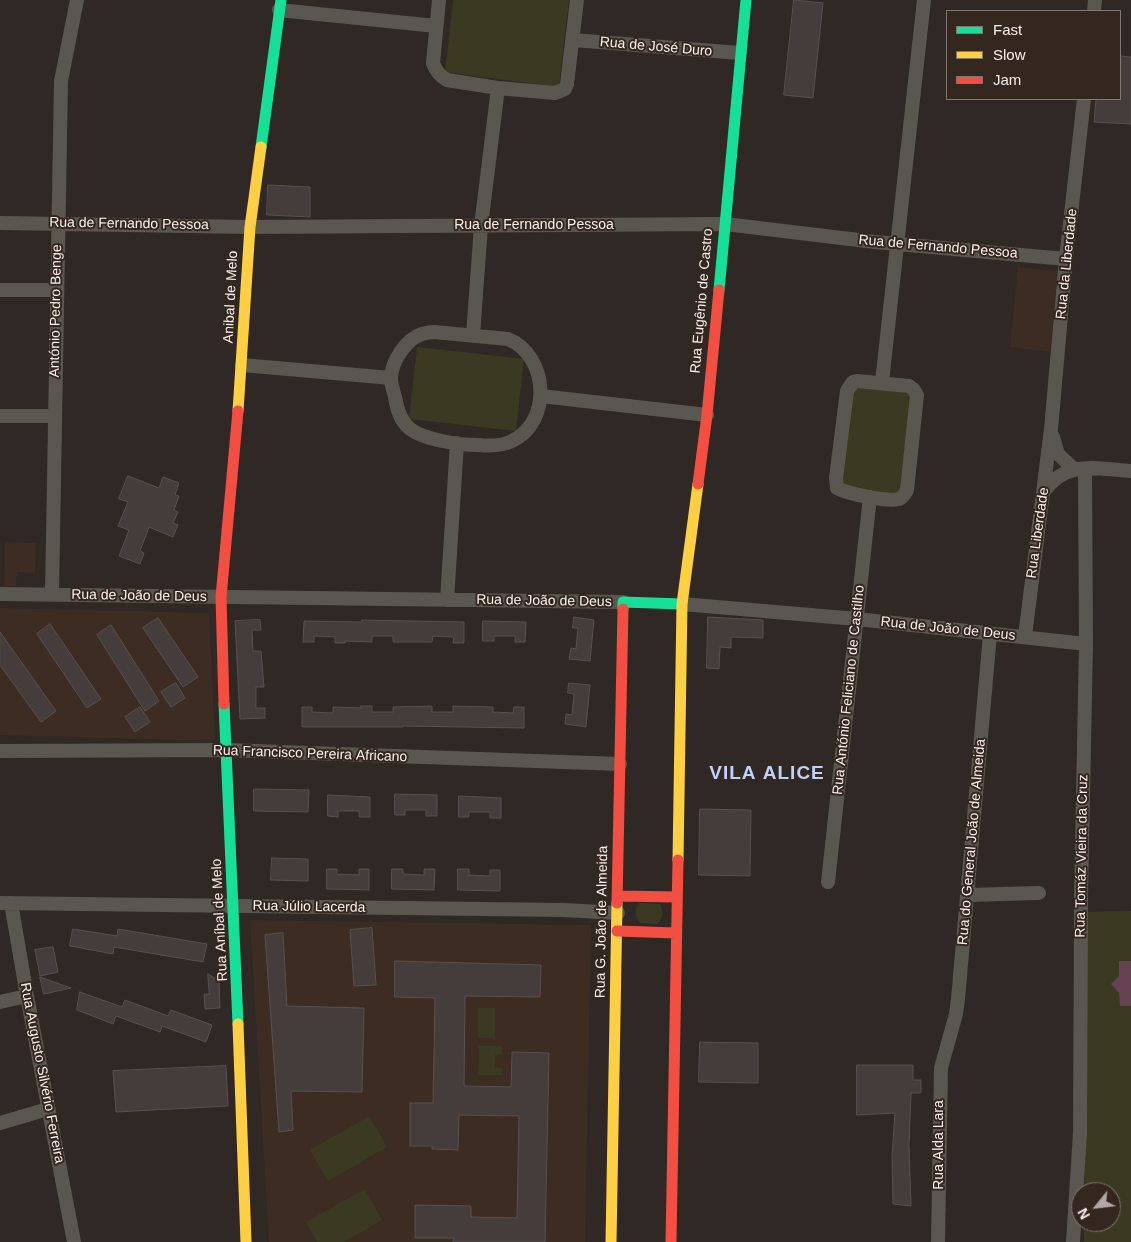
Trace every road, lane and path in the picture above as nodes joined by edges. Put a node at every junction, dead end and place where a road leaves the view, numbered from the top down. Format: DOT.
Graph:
graph roads {
  1 [pos="77,0"];
  2 [pos="439,0"];
  3 [pos="577,0"];
  4 [pos="746,0"];
  5 [pos="924,0"];
  6 [pos="280,5"];
  7 [pos="436,26"];
  8 [pos="573,40"];
  9 [pos="740,54"];
  10 [pos="498,88"];
  11 [pos="1084,100"];
  12 [pos="0,223"];
  13 [pos="58,223"];
  14 [pos="725,224"];
  15 [pos="481,226"];
  16 [pos="250,227"];
  17 [pos="898,244"];
  18 [pos="1066,259"];
  19 [pos="0,290"];
  20 [pos="57,290"];
  21 [pos="473,335"];
  22 [pos="242,365"];
  23 [pos="391,378"];
  24 [pos="882,382"];
  25 [pos="541,396"];
  26 [pos="707,415"];
  27 [pos="0,416"];
  28 [pos="55,416"];
  29 [pos="1051,429"];
  30 [pos="457,443"];
  31 [pos="1080,469"];
  32 [pos="1131,471"];
  33 [pos="1044,491"];
  34 [pos="870,497"];
  35 [pos="0,594"];
  36 [pos="52,594"];
  37 [pos="221,597"];
  38 [pos="447,600"];
  39 [pos="623,602"];
  40 [pos="682,604"];
  41 [pos="857,620"];
  42 [pos="990,634"];
  43 [pos="1024,636"];
  44 [pos="1086,644"];
  45 [pos="226,750"];
  46 [pos="0,752"];
  47 [pos="620,764"];
  48 [pos="828,882"];
  49 [pos="1040,893"];
  50 [pos="618,896"];
  51 [pos="968,896"];
  52 [pos="677,897"];
  53 [pos="5,903"];
  54 [pos="234,906"];
  55 [pos="618,913"];
  56 [pos="617,931"];
  57 [pos="676,933"];
  58 [pos="27,996"];
  59 [pos="0,1002"];
  60 [pos="946,1048"];
  61 [pos="48,1109"];
  62 [pos="0,1123"];
  63 [pos="74,1242"];
  64 [pos="246,1242"];
  65 [pos="611,1242"];
  66 [pos="671,1242"];
  67 [pos="938,1242"];
  68 [pos="1073,1242"];
  1 -- 13 [label="street, António Pedro Benge"];
  2 -- 7 [label="street"];
  3 -- 8 [label="street"];
  4 -- 9 [label="street, Rua Eugênio de Castro"];
  5 -- 17 [label="street"];
  6 -- 7 [label="street"];
  6 -- 16 [label="street, Anibal de Melo"];
  7 -- 10 [label="street"];
  8 -- 9 [label="street, Rua de José Duro"];
  8 -- 10 [label="street"];
  9 -- 14 [label="street, Rua Eugênio de Castro"];
  10 -- 15 [label="street"];
  11 -- 18 [label="street, Rua da Liberdade"];
  12 -- 13 [label="street, Rua de Fernando Pessoa"];
  13 -- 16 [label="street, Rua de Fernando Pessoa"];
  13 -- 20 [label="street, António Pedro Benge"];
  14 -- 15 [label="street, Rua de Fernando Pessoa"];
  14 -- 17 [label="street, Rua de Fernando Pessoa"];
  14 -- 26 [label="street, Rua Eugênio de Castro"];
  15 -- 16 [label="street, Rua de Fernando Pessoa"];
  15 -- 21 [label="street"];
  16 -- 22 [label="street, Anibal de Melo"];
  17 -- 18 [label="street, Rua de Fernando Pessoa"];
  17 -- 24 [label="street"];
  18 -- 29 [label="street, Rua da Liberdade"];
  19 -- 20 [label="street"];
  20 -- 28 [label="street, António Pedro Benge"];
  21 -- 23 [label="street"];
  21 -- 25 [label="street"];
  22 -- 23 [label="street"];
  22 -- 37 [label="street, Anibal de Melo"];
  23 -- 30 [label="street"];
  24 -- 34 [label="street"];
  24 -- 34 [label="street"];
  25 -- 26 [label="street"];
  25 -- 30 [label="street"];
  26 -- 40 [label="street, Rua Eugênio de Castro"];
  27 -- 28 [label="street"];
  28 -- 36 [label="street, António Pedro Benge"];
  29 -- 31 [label="street"];
  29 -- 33 [label="street, Rua Liberdade"];
  30 -- 38 [label="street"];
  31 -- 32 [label="street"];
  31 -- 33 [label="street"];
  31 -- 44 [label="street, Rua Tomáz Vieira da Cruz"];
  33 -- 43 [label="street, Rua Liberdade"];
  34 -- 41 [label="street, Rua António Feliciano de Castilho"];
  35 -- 36 [label="street, Rua de João de Deus"];
  36 -- 37 [label="street, Rua de João de Deus"];
  37 -- 38 [label="street, Rua de João de Deus"];
  37 -- 45 [label="street, Rua Aníbal de Melo"];
  38 -- 39 [label="street, Rua de João de Deus"];
  39 -- 40 [label="street, Rua de João de Deus"];
  39 -- 47 [label="street, Rua G. João de Almeida"];
  40 -- 41 [label="street, Rua de João de Deus"];
  40 -- 52 [label="street"];
  41 -- 42 [label="street, Rua de João de Deus"];
  41 -- 48 [label="street, Rua António Feliciano de Castilho"];
  42 -- 43 [label="street, Rua de João de Deus"];
  42 -- 51 [label="street, Rua do General João de Almeida"];
  43 -- 44 [label="street, Rua de João de Deus"];
  44 -- 68 [label="street, Rua Tomáz Vieira da Cruz"];
  45 -- 46 [label="street, Rua Francisco Pereira Africano"];
  45 -- 47 [label="street, Rua Francisco Pereira Africano"];
  45 -- 54 [label="street, Rua Aníbal de Melo"];
  47 -- 50 [label="street, Rua G. João de Almeida"];
  49 -- 51 [label="street"];
  50 -- 52 [label="street"];
  50 -- 55 [label="street, Rua G. João de Almeida"];
  51 -- 60 [label="street, Rua do General João de Almeida"];
  52 -- 57 [label="street"];
  53 -- 54 [label="street, Rua Júlio Lacerda"];
  53 -- 58 [label="street, Rua Augusto Silvério Ferreira"];
  54 -- 55 [label="street, Rua Júlio Lacerda"];
  54 -- 64 [label="street, Rua Aníbal de Melo"];
  55 -- 56 [label="street, Rua G. João de Almeida"];
  56 -- 57 [label="street"];
  56 -- 65 [label="street, Rua G. João de Almeida"];
  57 -- 66 [label="street"];
  58 -- 59 [label="street"];
  58 -- 61 [label="street, Rua Augusto Silvério Ferreira"];
  60 -- 67 [label="street, Rua Alda Lara"];
  61 -- 62 [label="street"];
  61 -- 63 [label="street, Rua Augusto Silvério Ferreira"];
}
